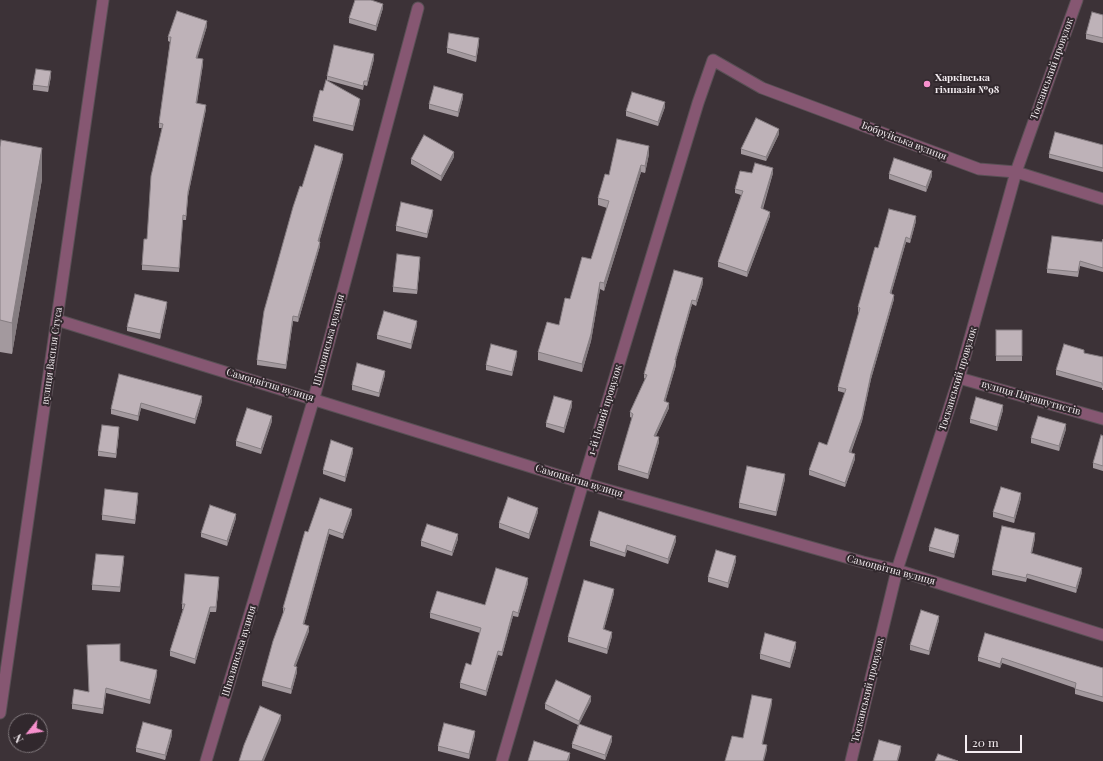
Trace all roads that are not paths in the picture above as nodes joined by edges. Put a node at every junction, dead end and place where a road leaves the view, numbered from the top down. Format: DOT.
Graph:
graph roads {
  1 [pos="103,0"];
  2 [pos="1077,0"];
  3 [pos="418,8"];
  4 [pos="713,60"];
  5 [pos="1016,172"];
  6 [pos="1103,199"];
  7 [pos="57,320"];
  8 [pos="960,378"];
  9 [pos="314,398"];
  10 [pos="1103,419"];
  11 [pos="583,483"];
  12 [pos="897,570"];
  13 [pos="1103,636"];
  14 [pos="0,713"];
  15 [pos="206,761"];
  16 [pos="502,761"];
  17 [pos="851,761"];
  1 -- 7 [label="street, вулиця Василя Стуса"];
  2 -- 5 [label="street, Тосканський провулок"];
  3 -- 9 [label="street, Шполянська вулиця"];
  4 -- 5 [label="street, Бобруйська вулиця"];
  4 -- 11 [label="street, 1-й Новий провулок"];
  5 -- 6 [label="street, Бобруйська вулиця"];
  5 -- 8 [label="street, Тосканський провулок"];
  7 -- 9 [label="street, Самоцвітна вулиця"];
  7 -- 14 [label="street, вулиця Василя Стуса"];
  8 -- 10 [label="street, вулиця Парашутистів"];
  8 -- 12 [label="street, Тосканський провулок"];
  9 -- 11 [label="street, Самоцвітна вулиця"];
  9 -- 15 [label="street, Шполянська вулиця"];
  11 -- 12 [label="street, Самоцвітна вулиця"];
  11 -- 16 [label="street, 1-й Новий провулок"];
  12 -- 13 [label="street, Самоцвітна вулиця"];
  12 -- 17 [label="street, Тосканський провулок"];
}
